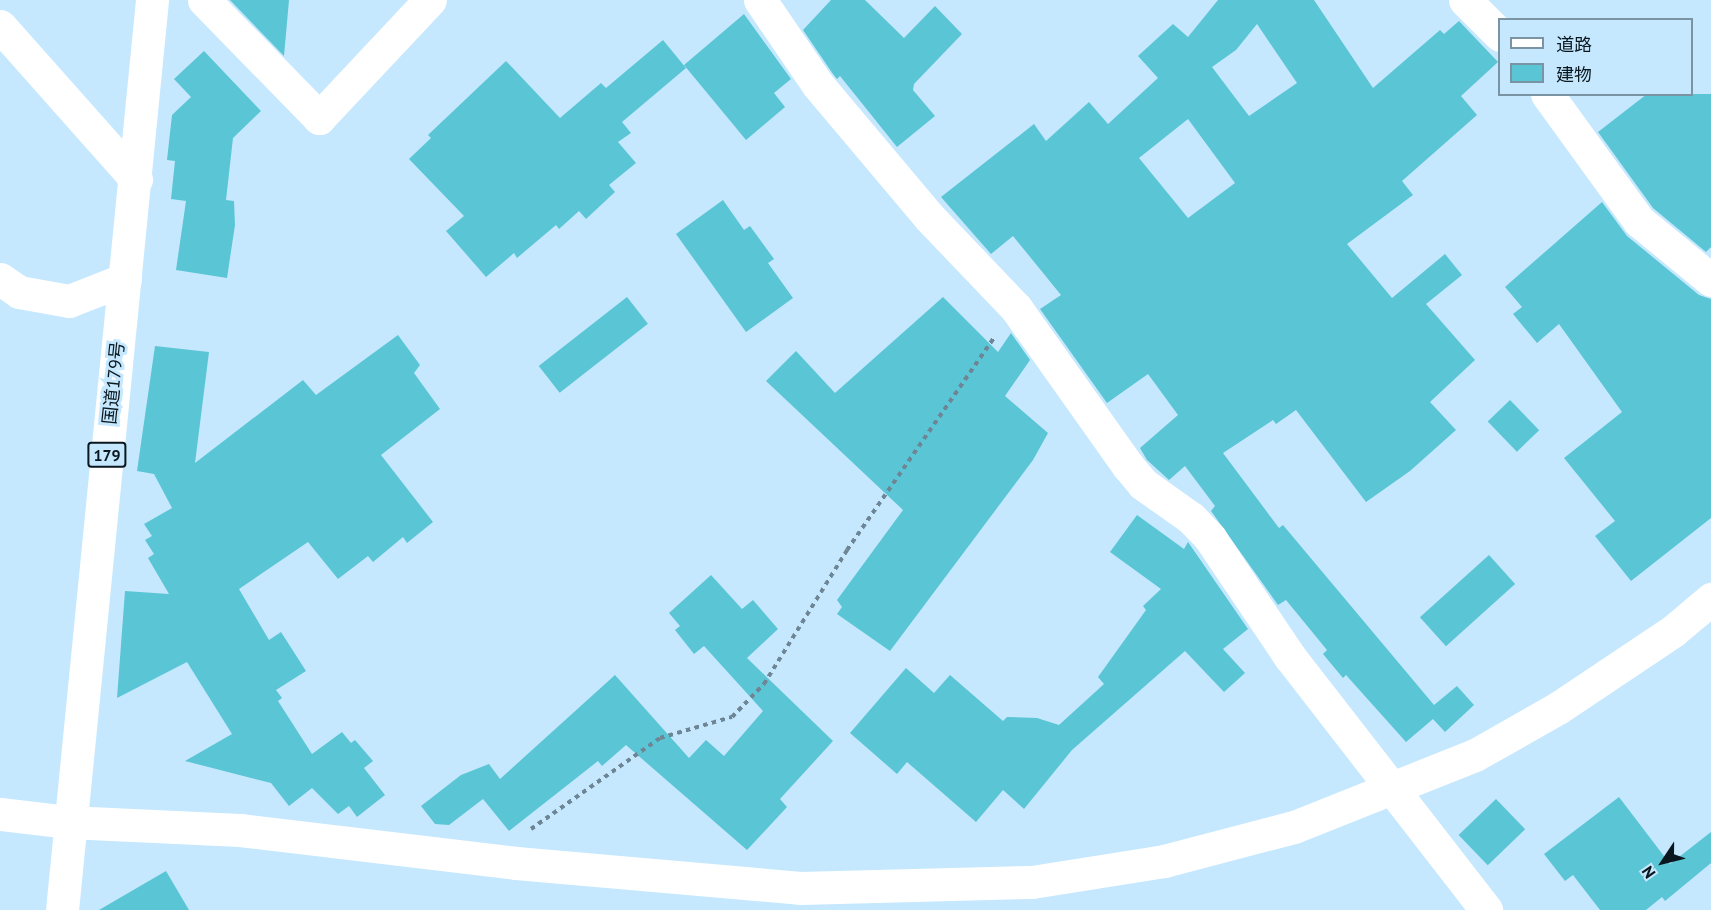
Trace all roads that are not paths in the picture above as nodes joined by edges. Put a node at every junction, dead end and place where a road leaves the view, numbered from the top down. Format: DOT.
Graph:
graph roads {
  1 [pos="152,0"];
  2 [pos="204,0"];
  3 [pos="430,0"];
  4 [pos="760,0"];
  5 [pos="1465,0"];
  6 [pos="0,26"];
  7 [pos="1498,33"];
  8 [pos="1548,96"];
  9 [pos="136,179"];
  10 [pos="0,279"];
  11 [pos="125,279"];
  12 [pos="1711,280"];
  13 [pos="1711,599"];
  14 [pos="1389,789"];
  15 [pos="0,814"];
  16 [pos="68,822"];
  17 [pos="62,910"];
  18 [pos="1486,910"];
  1 -- 9 [label="main road, 国道179号 / 179"];
  2 -- 3 [label="main road"];
  4 -- 14 [label="main road"];
  5 -- 7 [label="main road"];
  6 -- 9 [label="main road"];
  8 -- 12 [label="main road"];
  9 -- 11 [label="main road, 国道179号 / 179"];
  10 -- 11 [label="main road"];
  11 -- 16 [label="main road, 国道179号 / 179"];
  13 -- 14 [label="main road"];
  14 -- 16 [label="main road"];
  14 -- 18 [label="main road"];
  15 -- 16 [label="main road"];
  16 -- 17 [label="main road, 国道179号 / 179"];
}
